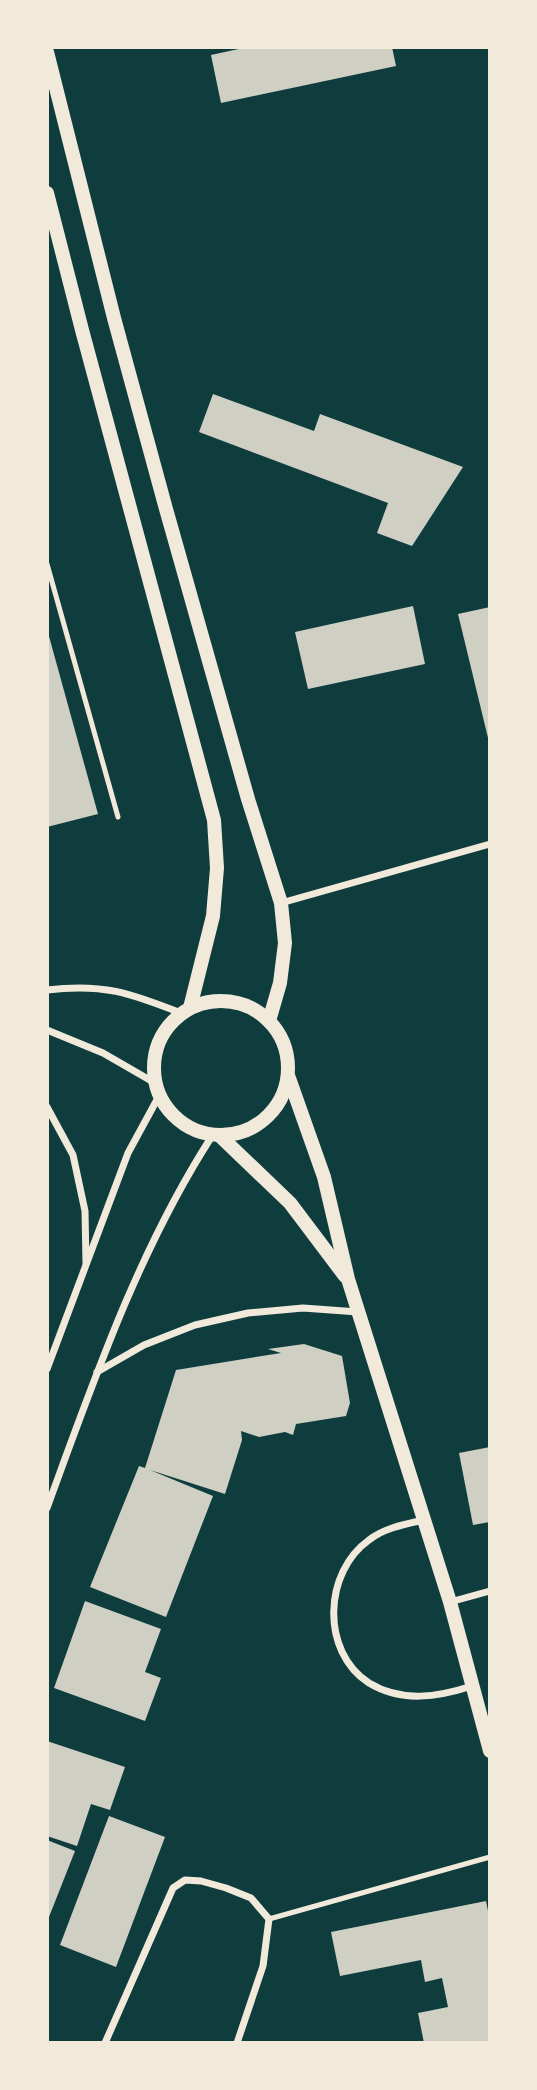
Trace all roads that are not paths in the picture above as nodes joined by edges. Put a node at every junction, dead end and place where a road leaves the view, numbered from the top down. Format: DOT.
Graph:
graph roads {
  1 [pos="47,52"];
  2 [pos="47,193"];
  3 [pos="47,564"];
  4 [pos="118,817"];
  5 [pos="490,844"];
  6 [pos="282,903"];
  7 [pos="47,990"];
  8 [pos="186,1011"];
  9 [pos="269,1021"];
  10 [pos="47,1030"];
  11 [pos="289,1078"];
  12 [pos="157,1090"];
  13 [pos="47,1107"];
  14 [pos="216,1136"];
  15 [pos="86,1268"];
  16 [pos="348,1279"];
  17 [pos="358,1312"];
  18 [pos="47,1369"];
  19 [pos="96,1373"];
  20 [pos="47,1507"];
  21 [pos="425,1520"];
  22 [pos="490,1591"];
  23 [pos="450,1602"];
  24 [pos="472,1686"];
  25 [pos="490,1751"];
  26 [pos="490,1857"];
  27 [pos="269,1919"];
  28 [pos="105,2043"];
  29 [pos="237,2043"];
  1 -- 6 [label="main road"];
  2 -- 8 [label="main road"];
  3 -- 4 [label="lane"];
  5 -- 6 [label="street"];
  6 -- 9 [label="main road"];
  7 -- 8 [label="street"];
  8 -- 9 [label="main road"];
  8 -- 12 [label="main road"];
  9 -- 11 [label="main road"];
  10 -- 12 [label="street"];
  11 -- 14 [label="main road"];
  11 -- 16 [label="main road"];
  12 -- 14 [label="main road"];
  12 -- 15 [label="street"];
  13 -- 15 [label="street"];
  14 -- 16 [label="main road"];
  14 -- 19 [label="street"];
  15 -- 18 [label="street"];
  16 -- 17 [label="main road"];
  17 -- 19 [label="street"];
  17 -- 21 [label="main road"];
  19 -- 20 [label="street"];
  21 -- 23 [label="main road"];
  21 -- 24 [label="street"];
  22 -- 23 [label="street"];
  23 -- 24 [label="main road"];
  24 -- 25 [label="main road"];
  26 -- 27 [label="lane"];
  27 -- 28 [label="street"];
  27 -- 29 [label="street"];
}
